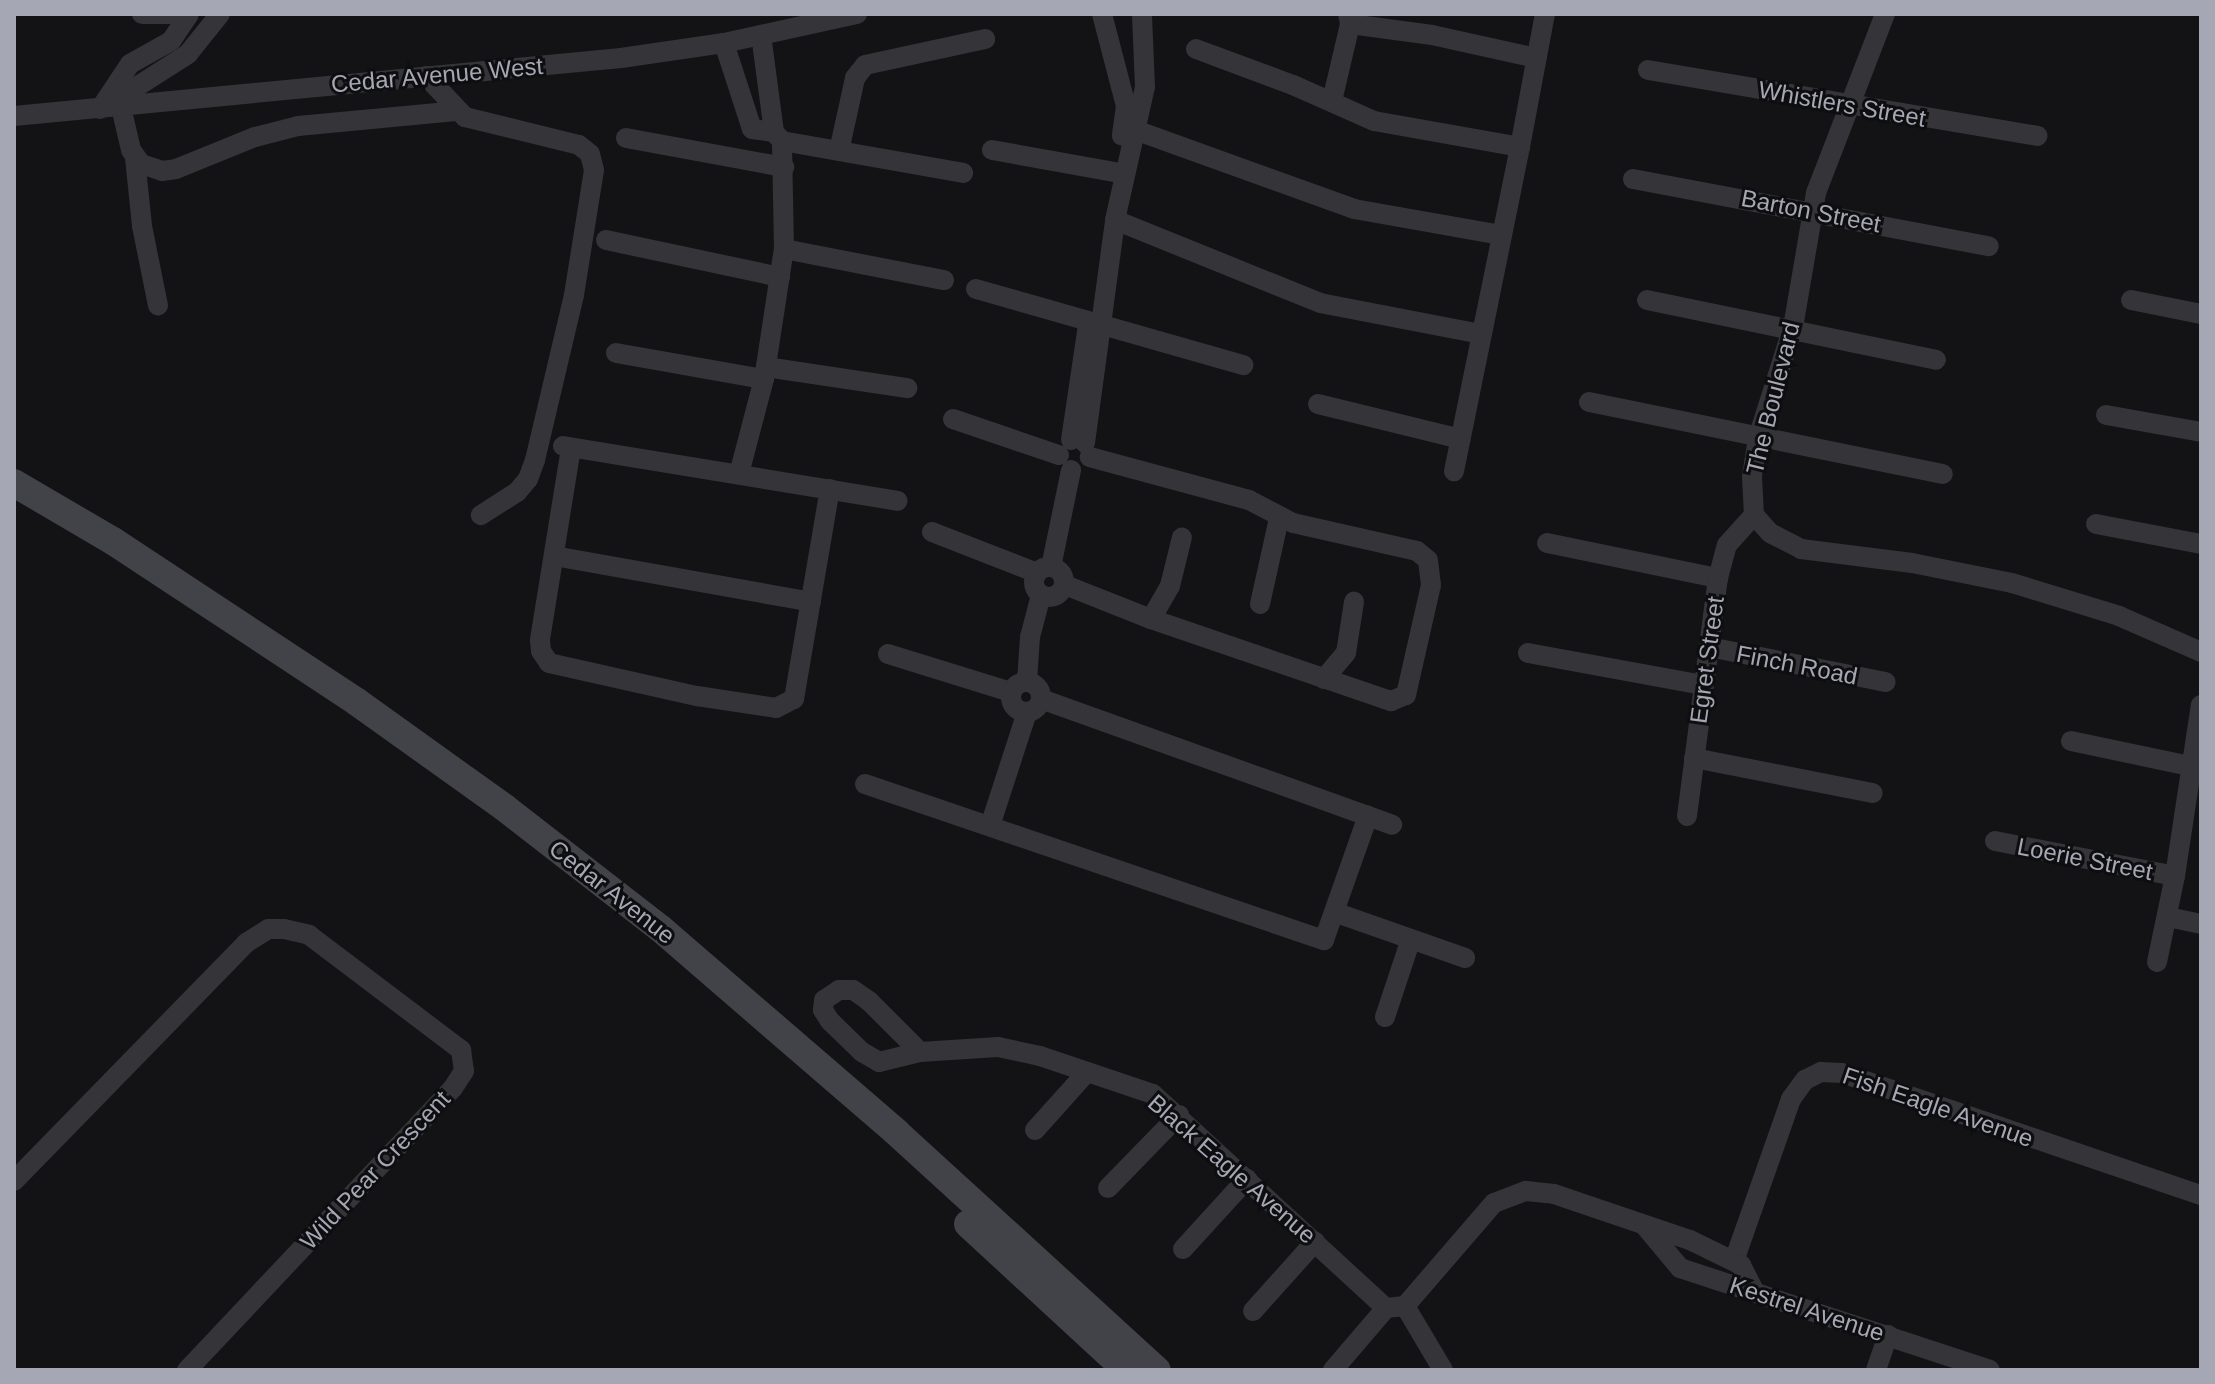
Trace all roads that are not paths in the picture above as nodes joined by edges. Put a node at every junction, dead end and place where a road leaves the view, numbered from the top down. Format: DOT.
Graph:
graph roads {
  1 [pos="142,14"];
  2 [pos="170,14"];
  3 [pos="189,14"];
  4 [pos="220,14"];
  5 [pos="857,14"];
  6 [pos="1102,14"];
  7 [pos="1142,14"];
  8 [pos="1436,14"];
  9 [pos="1545,14"];
  10 [pos="1885,14"];
  11 [pos="1349,19"];
  12 [pos="761,35"];
  13 [pos="1432,35"];
  14 [pos="985,39"];
  15 [pos="724,43"];
  16 [pos="1196,49"];
  17 [pos="1537,58"];
  18 [pos="1648,70"];
  19 [pos="426,76"];
  20 [pos="1332,101"];
  21 [pos="1850,105"];
  22 [pos="121,107"];
  23 [pos="100,109"];
  24 [pos="458,111"];
  25 [pos="14,116"];
  26 [pos="1130,128"];
  27 [pos="2037,136"];
  28 [pos="778,137"];
  29 [pos="626,138"];
  30 [pos="1520,147"];
  31 [pos="992,150"];
  32 [pos="839,151"];
  33 [pos="135,158"];
  34 [pos="784,167"];
  35 [pos="963,173"];
  36 [pos="1120,173"];
  37 [pos="1633,179"];
  38 [pos="1812,210"];
  39 [pos="1115,220"];
  40 [pos="1502,235"];
  41 [pos="606,240"];
  42 [pos="1989,246"];
  43 [pos="784,249"];
  44 [pos="780,277"];
  45 [pos="944,280"];
  46 [pos="976,289"];
  47 [pos="1647,300"];
  48 [pos="2131,300"];
  49 [pos="158,305"];
  50 [pos="2201,314"];
  51 [pos="1094,322"];
  52 [pos="1791,332"];
  53 [pos="1481,334"];
  54 [pos="616,353"];
  55 [pos="1936,360"];
  56 [pos="1243,365"];
  57 [pos="765,373"];
  58 [pos="907,388"];
  59 [pos="1589,402"];
  60 [pos="1318,404"];
  61 [pos="2106,415"];
  62 [pos="953,419"];
  63 [pos="2201,432"];
  64 [pos="1758,438"];
  65 [pos="1461,439"];
  66 [pos="1075,453"];
  67 [pos="1454,471"];
  68 [pos="739,474"];
  69 [pos="1943,474"];
  70 [pos="14,483"];
  71 [pos="830,489"];
  72 [pos="898,501"];
  73 [pos="14,504"];
  74 [pos="481,515"];
  75 [pos="1754,515"];
  76 [pos="1279,518"];
  77 [pos="2096,524"];
  78 [pos="932,532"];
  79 [pos="1182,537"];
  80 [pos="1547,543"];
  81 [pos="2201,544"];
  82 [pos="554,556"];
  83 [pos="1044,570"];
  84 [pos="1718,578"];
  85 [pos="1054,592"];
  86 [pos="811,602"];
  87 [pos="1354,602"];
  88 [pos="1260,604"];
  89 [pos="1151,619"];
  90 [pos="1709,647"];
  91 [pos="2201,652"];
  92 [pos="1528,653"];
  93 [pos="888,654"];
  94 [pos="1324,679"];
  95 [pos="1886,682"];
  96 [pos="1702,685"];
  97 [pos="1019,686"];
  98 [pos="2201,705"];
  99 [pos="1034,706"];
  100 [pos="2071,741"];
  101 [pos="1694,758"];
  102 [pos="2190,766"];
  103 [pos="865,784"];
  104 [pos="1873,793"];
  105 [pos="2194,811"];
  106 [pos="1368,816"];
  107 [pos="1687,816"];
  108 [pos="1392,825"];
  109 [pos="990,826"];
  110 [pos="1995,841"];
  111 [pos="2175,876"];
  112 [pos="1334,912"];
  113 [pos="2168,917"];
  114 [pos="2201,924"];
  115 [pos="1411,939"];
  116 [pos="1465,958"];
  117 [pos="2157,962"];
  118 [pos="1385,1017"];
  119 [pos="920,1052"];
  120 [pos="1087,1072"];
  121 [pos="1179,1115"];
  122 [pos="1035,1130"];
  123 [pos="57,1142"];
  124 [pos="1247,1179"];
  125 [pos="14,1181"];
  126 [pos="1108,1188"];
  127 [pos="14,1195"];
  128 [pos="2201,1195"];
  129 [pos="1642,1224"];
  130 [pos="1315,1242"];
  131 [pos="1183,1249"];
  132 [pos="1734,1261"];
  133 [pos="1754,1290"];
  134 [pos="1395,1307"];
  135 [pos="1253,1311"];
  136 [pos="1888,1335"];
  137 [pos="187,1370"];
  138 [pos="1126,1370"];
  139 [pos="1157,1370"];
  140 [pos="1333,1370"];
  141 [pos="1443,1370"];
  142 [pos="1876,1370"];
  143 [pos="1990,1370"];
  1 -- 2 [label="street"];
  3 -- 23 [label="street"];
  4 -- 22 [label="street"];
  5 -- 12 [label="street, Cedar Avenue West"];
  6 -- 26 [label="street"];
  7 -- 26 [label="street"];
  8 -- 13 [label="street"];
  9 -- 17 [label="street"];
  10 -- 21 [label="street, The Boulevard"];
  11 -- 13 [label="street"];
  11 -- 20 [label="street"];
  12 -- 15 [label="street, Cedar Avenue West"];
  12 -- 28 [label="street"];
  13 -- 17 [label="street"];
  14 -- 32 [label="street"];
  15 -- 19 [label="street, Cedar Avenue West"];
  15 -- 28 [label="street"];
  16 -- 20 [label="street"];
  17 -- 30 [label="street"];
  18 -- 21 [label="street, Whistlers Street"];
  19 -- 22 [label="street, Cedar Avenue West"];
  19 -- 24 [label="street"];
  20 -- 30 [label="street"];
  21 -- 27 [label="street, Whistlers Street"];
  21 -- 38 [label="street, The Boulevard"];
  22 -- 23 [label="street, Cedar Avenue West"];
  22 -- 33 [label="street"];
  23 -- 25 [label="street, Cedar Avenue West"];
  24 -- 33 [label="street"];
  24 -- 74 [label="street"];
  26 -- 36 [label="street"];
  26 -- 40 [label="street"];
  28 -- 32 [label="street"];
  28 -- 34 [label="street"];
  29 -- 34 [label="street"];
  30 -- 40 [label="street"];
  31 -- 36 [label="street"];
  32 -- 35 [label="street"];
  33 -- 49 [label="street"];
  34 -- 43 [label="street"];
  36 -- 39 [label="street"];
  36 -- 51 [label="street"];
  37 -- 38 [label="street, Barton Street"];
  38 -- 42 [label="street, Barton Street"];
  38 -- 52 [label="street, The Boulevard"];
  39 -- 51 [label="street"];
  39 -- 53 [label="street"];
  40 -- 53 [label="street"];
  41 -- 44 [label="street"];
  43 -- 44 [label="street"];
  43 -- 45 [label="street"];
  44 -- 57 [label="street"];
  46 -- 51 [label="street"];
  47 -- 52 [label="street"];
  48 -- 50 [label="street"];
  51 -- 56 [label="street"];
  51 -- 66 [label="street"];
  52 -- 55 [label="street"];
  52 -- 64 [label="street, The Boulevard"];
  53 -- 65 [label="street"];
  54 -- 57 [label="street"];
  57 -- 58 [label="street"];
  57 -- 68 [label="street"];
  59 -- 64 [label="street"];
  60 -- 65 [label="street"];
  61 -- 63 [label="street"];
  62 -- 66 [label="street"];
  64 -- 69 [label="street"];
  64 -- 75 [label="street, The Boulevard"];
  65 -- 67 [label="street"];
  66 -- 76 [label="street"];
  66 -- 83 [label="street"];
  68 -- 71 [label="street"];
  68 -- 82 [label="street"];
  70 -- 139 [label="main road, Cedar Avenue"];
  71 -- 72 [label="street"];
  71 -- 86 [label="street"];
  73 -- 138 [label="main road, Cedar Avenue"];
  75 -- 84 [label="street, Egret Street"];
  75 -- 91 [label="street"];
  76 -- 88 [label="street"];
  76 -- 94 [label="street"];
  77 -- 81 [label="street"];
  78 -- 83 [label="street"];
  79 -- 89 [label="street"];
  80 -- 84 [label="street"];
  82 -- 86 [label="street"];
  82 -- 86 [label="street"];
  83 -- 85 [label="street"];
  83 -- 85 [label="street"];
  84 -- 90 [label="street, Egret Street"];
  85 -- 89 [label="street"];
  85 -- 97 [label="street"];
  87 -- 94 [label="street"];
  89 -- 94 [label="street"];
  90 -- 95 [label="street, Finch Road"];
  90 -- 96 [label="street, Egret Street"];
  92 -- 96 [label="street"];
  93 -- 97 [label="street"];
  96 -- 101 [label="street, Egret Street"];
  97 -- 99 [label="street"];
  97 -- 99 [label="street"];
  98 -- 102 [label="street"];
  99 -- 106 [label="street"];
  99 -- 109 [label="street"];
  100 -- 102 [label="street"];
  101 -- 104 [label="street"];
  101 -- 107 [label="street, Egret Street"];
  102 -- 105 [label="street"];
  103 -- 109 [label="street"];
  105 -- 111 [label="street"];
  106 -- 108 [label="street"];
  106 -- 112 [label="street"];
  109 -- 112 [label="street"];
  110 -- 111 [label="street, Loerie Street"];
  111 -- 113 [label="street"];
  112 -- 115 [label="street"];
  113 -- 114 [label="street"];
  113 -- 117 [label="street"];
  115 -- 116 [label="street"];
  115 -- 118 [label="street"];
  119 -- 119 [label="street, Black Eagle Avenue"];
  119 -- 120 [label="street, Black Eagle Avenue"];
  120 -- 121 [label="street, Black Eagle Avenue"];
  120 -- 122 [label="street"];
  121 -- 124 [label="street, Black Eagle Avenue"];
  121 -- 126 [label="street"];
  123 -- 125 [label="street, Wild Pear Crescent"];
  123 -- 127 [label="street, Wild Pear Crescent"];
  123 -- 137 [label="street, Wild Pear Crescent"];
  124 -- 130 [label="street, Black Eagle Avenue"];
  124 -- 131 [label="street"];
  128 -- 132 [label="street, Fish Eagle Avenue"];
  129 -- 132 [label="street, Kestrel Avenue"];
  129 -- 133 [label="street, Kestrel Avenue"];
  129 -- 134 [label="street, Kestrel Avenue"];
  130 -- 134 [label="street, Black Eagle Avenue"];
  130 -- 135 [label="street"];
  132 -- 133 [label="street"];
  133 -- 136 [label="street, Kestrel Avenue"];
  134 -- 140 [label="street, Kestrel Avenue"];
  134 -- 141 [label="street, Black Eagle Avenue"];
  136 -- 142 [label="street"];
  136 -- 143 [label="street, Kestrel Avenue"];
}
